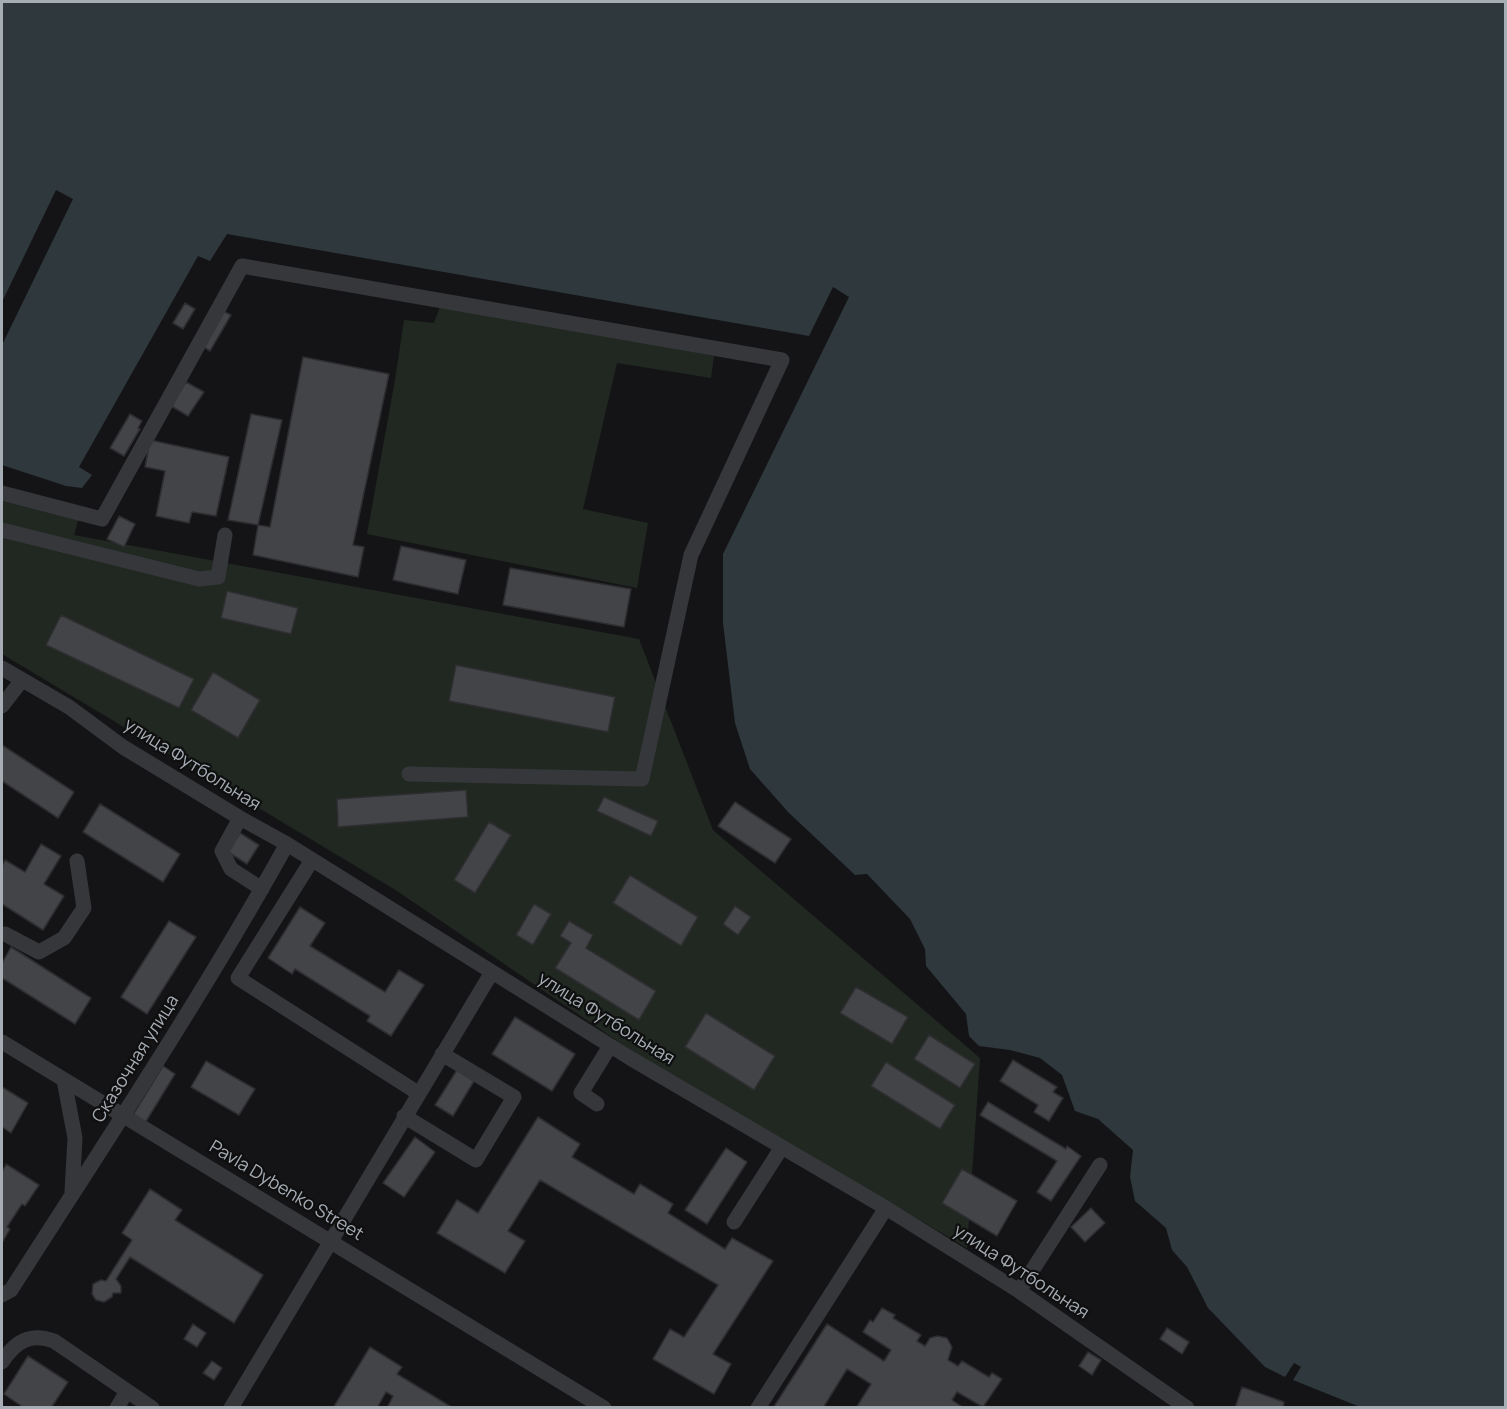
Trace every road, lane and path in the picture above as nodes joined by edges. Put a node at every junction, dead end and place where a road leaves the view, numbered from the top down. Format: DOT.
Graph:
graph roads {
  1 [pos="2,494"];
  2 [pos="2,530"];
  3 [pos="225,535"];
  4 [pos="2,668"];
  5 [pos="22,680"];
  6 [pos="2,706"];
  7 [pos="410,774"];
  8 [pos="240,818"];
  9 [pos="287,844"];
  10 [pos="312,860"];
  11 [pos="77,861"];
  12 [pos="262,889"];
  13 [pos="3,935"];
  14 [pos="492,972"];
  15 [pos="2,1042"];
  16 [pos="610,1046"];
  17 [pos="442,1054"];
  18 [pos="64,1080"];
  19 [pos="418,1094"];
  20 [pos="597,1104"];
  21 [pos="123,1116"];
  22 [pos="404,1116"];
  23 [pos="782,1147"];
  24 [pos="1100,1165"];
  25 [pos="72,1195"];
  26 [pos="886,1208"];
  27 [pos="734,1222"];
  28 [pos="330,1240"];
  29 [pos="5,1290"];
  30 [pos="1019,1291"];
  31 [pos="2,1362"];
  32 [pos="127,1390"];
  33 [pos="117,1407"];
  34 [pos="152,1407"];
  35 [pos="231,1407"];
  36 [pos="604,1407"];
  37 [pos="758,1407"];
  38 [pos="1187,1407"];
  1 -- 7 [label="street"];
  2 -- 3 [label="street"];
  4 -- 5 [label="street, улица Футбольная"];
  5 -- 6 [label="street"];
  5 -- 8 [label="street, улица Футбольная"];
  8 -- 9 [label="street, улица Футбольная"];
  8 -- 12 [label="street"];
  9 -- 10 [label="street, улица Футбольная"];
  9 -- 12 [label="street, Сказочная улица"];
  10 -- 14 [label="street, улица Футбольная"];
  10 -- 19 [label="street"];
  11 -- 13 [label="street"];
  12 -- 21 [label="street, Сказочная улица"];
  14 -- 16 [label="street, улица Футбольная"];
  14 -- 17 [label="street"];
  15 -- 18 [label="street, Pavla Dybenko Street"];
  16 -- 20 [label="street"];
  16 -- 23 [label="street, улица Футбольная"];
  17 -- 19 [label="street"];
  17 -- 22 [label="street"];
  18 -- 21 [label="street, Pavla Dybenko Street"];
  18 -- 25 [label="street"];
  19 -- 22 [label="street"];
  21 -- 25 [label="street, Сказочная улица"];
  21 -- 28 [label="street, Pavla Dybenko Street"];
  22 -- 28 [label="street"];
  23 -- 26 [label="street, улица Футбольная"];
  23 -- 27 [label="street"];
  24 -- 30 [label="street"];
  25 -- 29 [label="street, Сказочная улица"];
  26 -- 30 [label="street, улица Футбольная"];
  26 -- 37 [label="street"];
  28 -- 35 [label="street"];
  28 -- 36 [label="street, Pavla Dybenko Street"];
  30 -- 38 [label="street, улица Футбольная"];
  31 -- 32 [label="street"];
  32 -- 33 [label="street"];
  32 -- 34 [label="street"];
}
